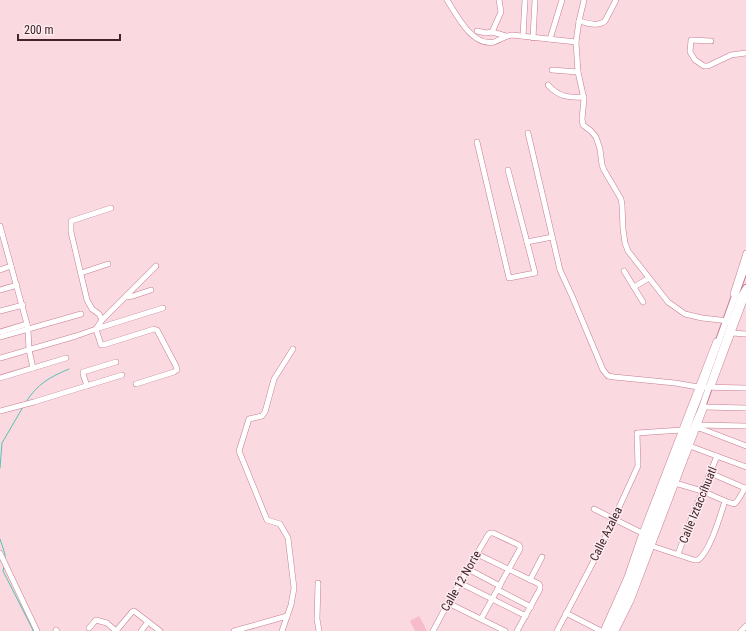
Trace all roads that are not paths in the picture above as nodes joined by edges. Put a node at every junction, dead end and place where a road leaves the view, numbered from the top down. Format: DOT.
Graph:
graph roads {
  1 [pos="447,0"];
  2 [pos="499,0"];
  3 [pos="525,0"];
  4 [pos="535,0"];
  5 [pos="562,0"];
  6 [pos="584,0"];
  7 [pos="616,0"];
  8 [pos="579,21"];
  9 [pos="477,32"];
  10 [pos="492,32"];
  11 [pos="506,36"];
  12 [pos="523,36"];
  13 [pos="533,38"];
  14 [pos="550,39"];
  15 [pos="711,40"];
  16 [pos="576,42"];
  17 [pos="746,53"];
  18 [pos="552,70"];
  19 [pos="578,72"];
  20 [pos="548,85"];
  21 [pos="584,96"];
  22 [pos="528,133"];
  23 [pos="477,142"];
  24 [pos="508,170"];
  25 [pos="111,208"];
  26 [pos="0,228"];
  27 [pos="552,237"];
  28 [pos="527,242"];
  29 [pos="6,247"];
  30 [pos="0,249"];
  31 [pos="746,253"];
  32 [pos="746,262"];
  33 [pos="108,264"];
  34 [pos="11,266"];
  35 [pos="156,266"];
  36 [pos="746,266"];
  37 [pos="0,270"];
  38 [pos="624,271"];
  39 [pos="740,271"];
  40 [pos="81,273"];
  41 [pos="648,276"];
  42 [pos="17,285"];
  43 [pos="633,286"];
  44 [pos="746,289"];
  45 [pos="0,290"];
  46 [pos="151,290"];
  47 [pos="126,297"];
  48 [pos="643,302"];
  49 [pos="22,305"];
  50 [pos="163,308"];
  51 [pos="0,311"];
  52 [pos="81,314"];
  53 [pos="102,320"];
  54 [pos="727,321"];
  55 [pos="28,326"];
  56 [pos="96,329"];
  57 [pos="0,332"];
  58 [pos="732,333"];
  59 [pos="746,334"];
  60 [pos="0,337"];
  61 [pos="293,349"];
  62 [pos="29,350"];
  63 [pos="0,358"];
  64 [pos="66,358"];
  65 [pos="116,362"];
  66 [pos="33,368"];
  67 [pos="122,375"];
  68 [pos="0,378"];
  69 [pos="136,384"];
  70 [pos="87,386"];
  71 [pos="705,387"];
  72 [pos="746,388"];
  73 [pos="705,407"];
  74 [pos="746,408"];
  75 [pos="0,411"];
  76 [pos="746,426"];
  77 [pos="698,427"];
  78 [pos="682,430"];
  79 [pos="689,446"];
  80 [pos="746,446"];
  81 [pos="717,456"];
  82 [pos="746,467"];
  83 [pos="710,473"];
  84 [pos="675,483"];
  85 [pos="746,488"];
  86 [pos="702,492"];
  87 [pos="725,501"];
  88 [pos="594,509"];
  89 [pos="614,518"];
  90 [pos="642,533"];
  91 [pos="652,546"];
  92 [pos="0,552"];
  93 [pos="477,554"];
  94 [pos="678,554"];
  95 [pos="542,557"];
  96 [pos="468,569"];
  97 [pos="509,570"];
  98 [pos="530,580"];
  99 [pos="318,583"];
  100 [pos="460,583"];
  101 [pos="499,588"];
  102 [pos="493,599"];
  103 [pos="448,603"];
  104 [pos="531,607"];
  105 [pos="566,613"];
  106 [pos="287,616"];
  107 [pos="526,616"];
  108 [pos="482,619"];
  109 [pos="148,622"];
  110 [pos="746,626"];
  111 [pos="89,628"];
  112 [pos="244,630"];
  113 [pos="37,631"];
  114 [pos="116,631"];
  115 [pos="141,631"];
  116 [pos="160,631"];
  117 [pos="234,631"];
  118 [pos="282,631"];
  119 [pos="319,631"];
  120 [pos="433,631"];
  121 [pos="504,631"];
  122 [pos="518,631"];
  123 [pos="557,631"];
  124 [pos="602,631"];
  125 [pos="608,631"];
  126 [pos="612,631"];
  127 [pos="616,631"];
  128 [pos="741,631"];
  1 -- 11 [label="street"];
  2 -- 10 [label="street"];
  3 -- 12 [label="street"];
  4 -- 13 [label="street"];
  5 -- 14 [label="street"];
  6 -- 8 [label="street"];
  7 -- 8 [label="street"];
  8 -- 16 [label="street"];
  9 -- 10 [label="street"];
  10 -- 11 [label="street"];
  11 -- 12 [label="street"];
  12 -- 13 [label="street"];
  13 -- 14 [label="street"];
  14 -- 16 [label="street"];
  15 -- 17 [label="street"];
  16 -- 19 [label="street"];
  18 -- 19 [label="street"];
  19 -- 21 [label="street"];
  20 -- 21 [label="street"];
  21 -- 41 [label="street"];
  22 -- 27 [label="street"];
  23 -- 28 [label="street"];
  24 -- 28 [label="street"];
  25 -- 40 [label="street"];
  26 -- 29 [label="street"];
  27 -- 28 [label="street"];
  27 -- 71 [label="street"];
  29 -- 30 [label="street"];
  29 -- 34 [label="street"];
  31 -- 39 [label="street"];
  32 -- 39 [label="main road"];
  33 -- 40 [label="street"];
  34 -- 37 [label="street"];
  34 -- 42 [label="street"];
  35 -- 47 [label="street"];
  36 -- 54 [label="main road"];
  38 -- 43 [label="street"];
  39 -- 54 [label="street"];
  40 -- 53 [label="street"];
  41 -- 43 [label="street"];
  41 -- 54 [label="street"];
  42 -- 45 [label="street"];
  42 -- 49 [label="street"];
  43 -- 48 [label="street"];
  44 -- 54 [label="main road"];
  44 -- 58 [label="street"];
  46 -- 47 [label="street"];
  47 -- 53 [label="street"];
  49 -- 51 [label="street"];
  49 -- 55 [label="street"];
  50 -- 56 [label="street"];
  52 -- 55 [label="street"];
  53 -- 56 [label="street"];
  54 -- 71 [label="main road"];
  55 -- 57 [label="street"];
  55 -- 60 [label="street"];
  55 -- 62 [label="street"];
  56 -- 62 [label="street"];
  56 -- 69 [label="street"];
  58 -- 59 [label="street"];
  58 -- 71 [label="street"];
  61 -- 106 [label="street"];
  62 -- 63 [label="street"];
  62 -- 66 [label="street"];
  64 -- 66 [label="street"];
  65 -- 70 [label="street"];
  66 -- 68 [label="street"];
  67 -- 70 [label="street"];
  70 -- 75 [label="street"];
  71 -- 72 [label="street"];
  71 -- 73 [label="street"];
  71 -- 78 [label="street"];
  71 -- 125 [label="main road"];
  71 -- 126 [label="main road"];
  73 -- 74 [label="street"];
  73 -- 77 [label="street"];
  76 -- 77 [label="street"];
  77 -- 79 [label="street"];
  77 -- 80 [label="street"];
  78 -- 89 [label="street, Calle Azalea"];
  78 -- 90 [label="street"];
  79 -- 81 [label="street"];
  79 -- 84 [label="street"];
  81 -- 82 [label="street"];
  81 -- 83 [label="street, Calle Iztaccíhuatl"];
  83 -- 85 [label="street"];
  83 -- 86 [label="street, Calle Iztaccíhuatl"];
  84 -- 86 [label="street"];
  84 -- 91 [label="street"];
  85 -- 87 [label="street"];
  86 -- 87 [label="street"];
  86 -- 94 [label="street, Calle Iztaccíhuatl"];
  87 -- 94 [label="street"];
  88 -- 89 [label="street"];
  89 -- 90 [label="street"];
  89 -- 105 [label="street, Calle Azalea"];
  90 -- 124 [label="street"];
  91 -- 94 [label="street"];
  91 -- 127 [label="street"];
  92 -- 113 [label="street"];
  93 -- 96 [label="street, Calle 12 Norte"];
  93 -- 97 [label="street"];
  93 -- 97 [label="street, Calle 12 Norte"];
  95 -- 98 [label="street"];
  96 -- 100 [label="street, Calle 12 Norte"];
  96 -- 101 [label="street"];
  97 -- 98 [label="street"];
  97 -- 101 [label="street"];
  98 -- 104 [label="street"];
  99 -- 119 [label="street"];
  100 -- 102 [label="street"];
  100 -- 103 [label="street, Calle 12 Norte"];
  101 -- 102 [label="street"];
  101 -- 104 [label="street"];
  102 -- 107 [label="street"];
  102 -- 108 [label="street"];
  103 -- 108 [label="street"];
  103 -- 120 [label="street, Calle 12 Norte"];
  104 -- 107 [label="street"];
  105 -- 123 [label="street, Calle Azalea"];
  105 -- 124 [label="street"];
  106 -- 112 [label="street"];
  106 -- 118 [label="street"];
  107 -- 122 [label="street"];
  108 -- 121 [label="street"];
  109 -- 114 [label="street"];
  109 -- 115 [label="street"];
  109 -- 116 [label="street"];
  110 -- 128 [label="street"];
  111 -- 114 [label="street"];
  112 -- 117 [label="street"];
}
